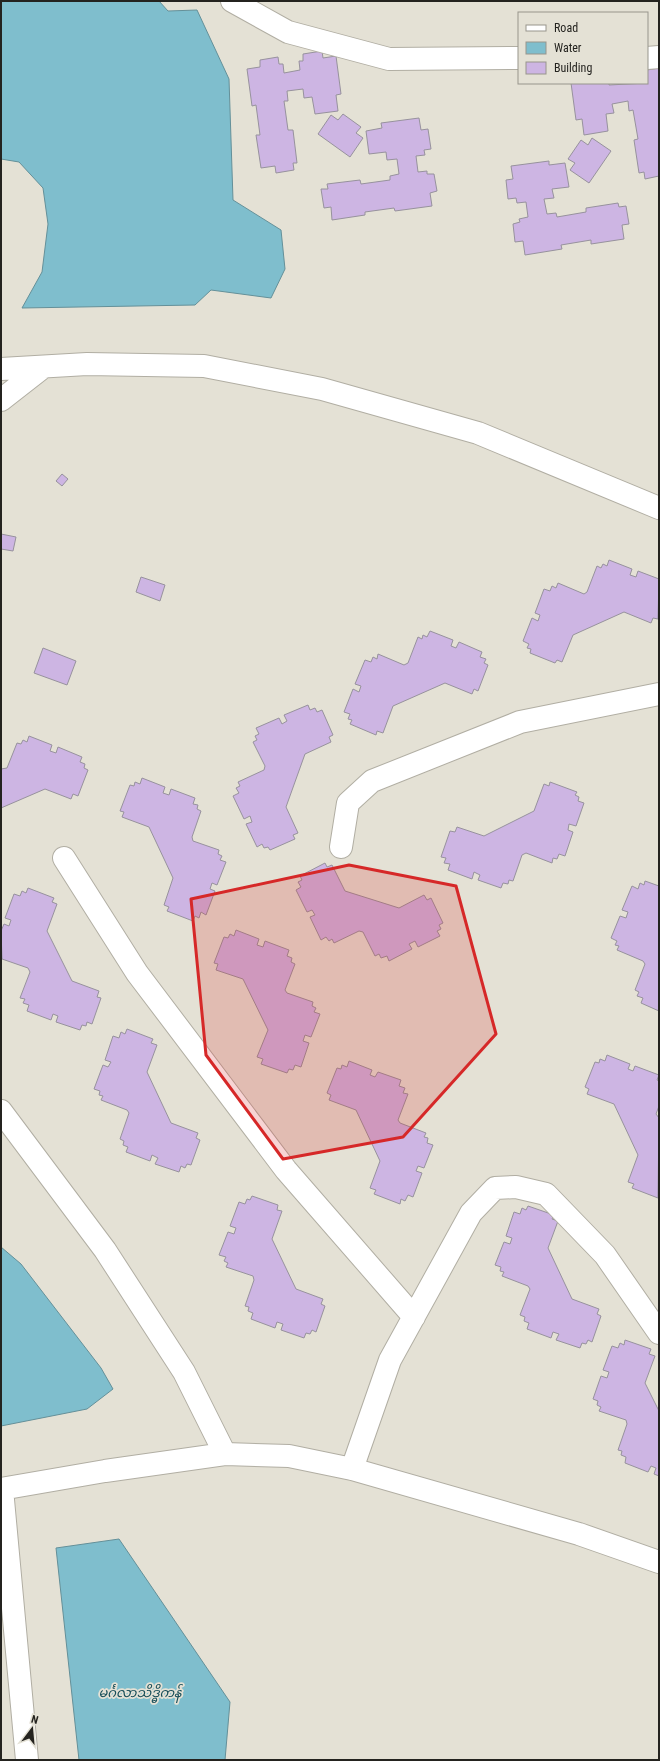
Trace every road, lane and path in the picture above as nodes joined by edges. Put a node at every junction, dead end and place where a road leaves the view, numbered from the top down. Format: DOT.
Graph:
graph roads {
  1 [pos="232,1"];
  2 [pos="518,58"];
  3 [pos="648,58"];
  4 [pos="659,58"];
  5 [pos="42,368"];
  6 [pos="1,369"];
  7 [pos="1,400"];
  8 [pos="659,508"];
  9 [pos="659,694"];
  10 [pos="341,847"];
  11 [pos="64,858"];
  12 [pos="1,1111"];
  13 [pos="414,1317"];
  14 [pos="659,1333"];
  15 [pos="225,1454"];
  16 [pos="352,1469"];
  17 [pos="1,1489"];
  18 [pos="659,1562"];
  19 [pos="27,1760"];
  1 -- 2 [label="street"];
  3 -- 4 [label="street"];
  5 -- 6 [label="street"];
  5 -- 7 [label="street"];
  5 -- 8 [label="street"];
  9 -- 10 [label="street"];
  11 -- 13 [label="street"];
  12 -- 15 [label="street"];
  13 -- 14 [label="street"];
  13 -- 16 [label="street"];
  15 -- 16 [label="street"];
  15 -- 17 [label="street"];
  16 -- 18 [label="street"];
  17 -- 19 [label="street"];
}
